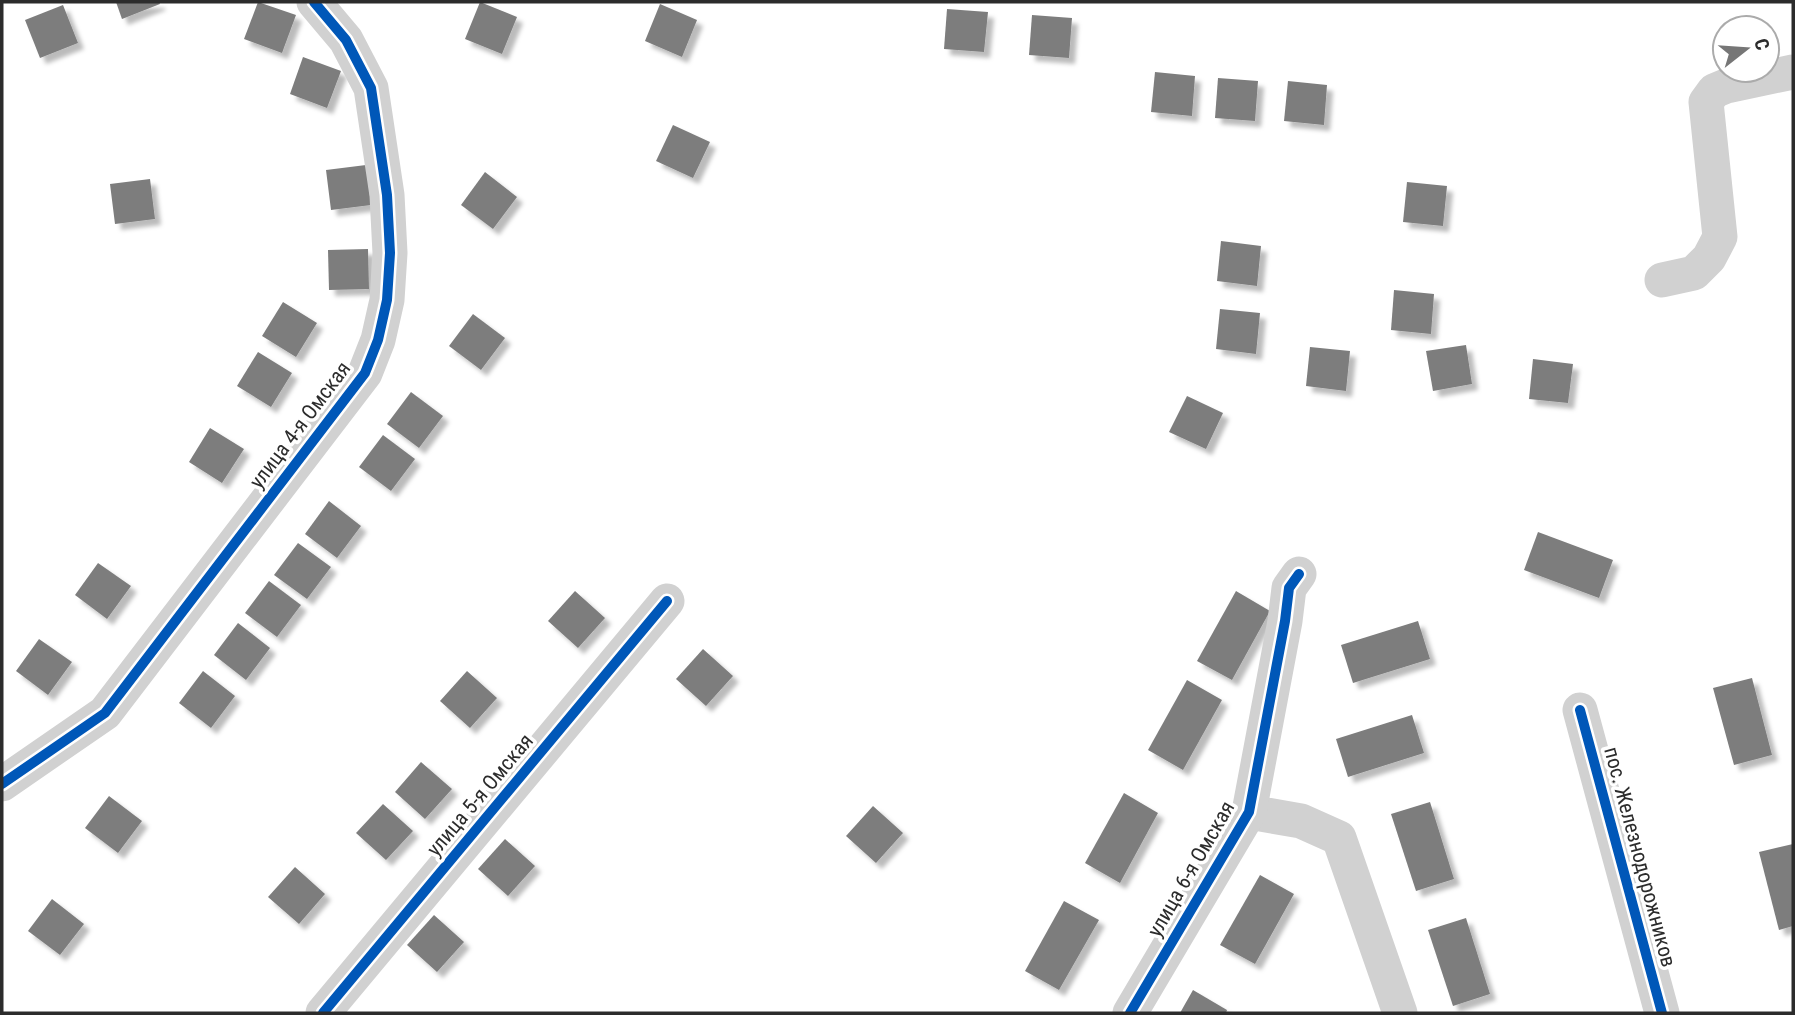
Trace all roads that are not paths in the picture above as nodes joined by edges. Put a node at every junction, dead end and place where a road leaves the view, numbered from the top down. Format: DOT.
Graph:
graph roads {
  1 [pos="314,2"];
  2 [pos="1793,72"];
  3 [pos="1662,280"];
  4 [pos="1299,573"];
  5 [pos="667,601"];
  6 [pos="1580,710"];
  7 [pos="2,785"];
  8 [pos="1249,812"];
  9 [pos="323,1013"];
  10 [pos="1130,1013"];
  11 [pos="1400,1013"];
  12 [pos="1662,1013"];
  1 -- 7 [label="street, улица 4-я Омская"];
  2 -- 3 [label="street"];
  4 -- 8 [label="street, улица 6-я Омская"];
  5 -- 9 [label="street, улица 5-я Омская"];
  6 -- 12 [label="street, пос. Железнодорожников"];
  8 -- 10 [label="street, улица 6-я Омская"];
  8 -- 11 [label="street"];
}
